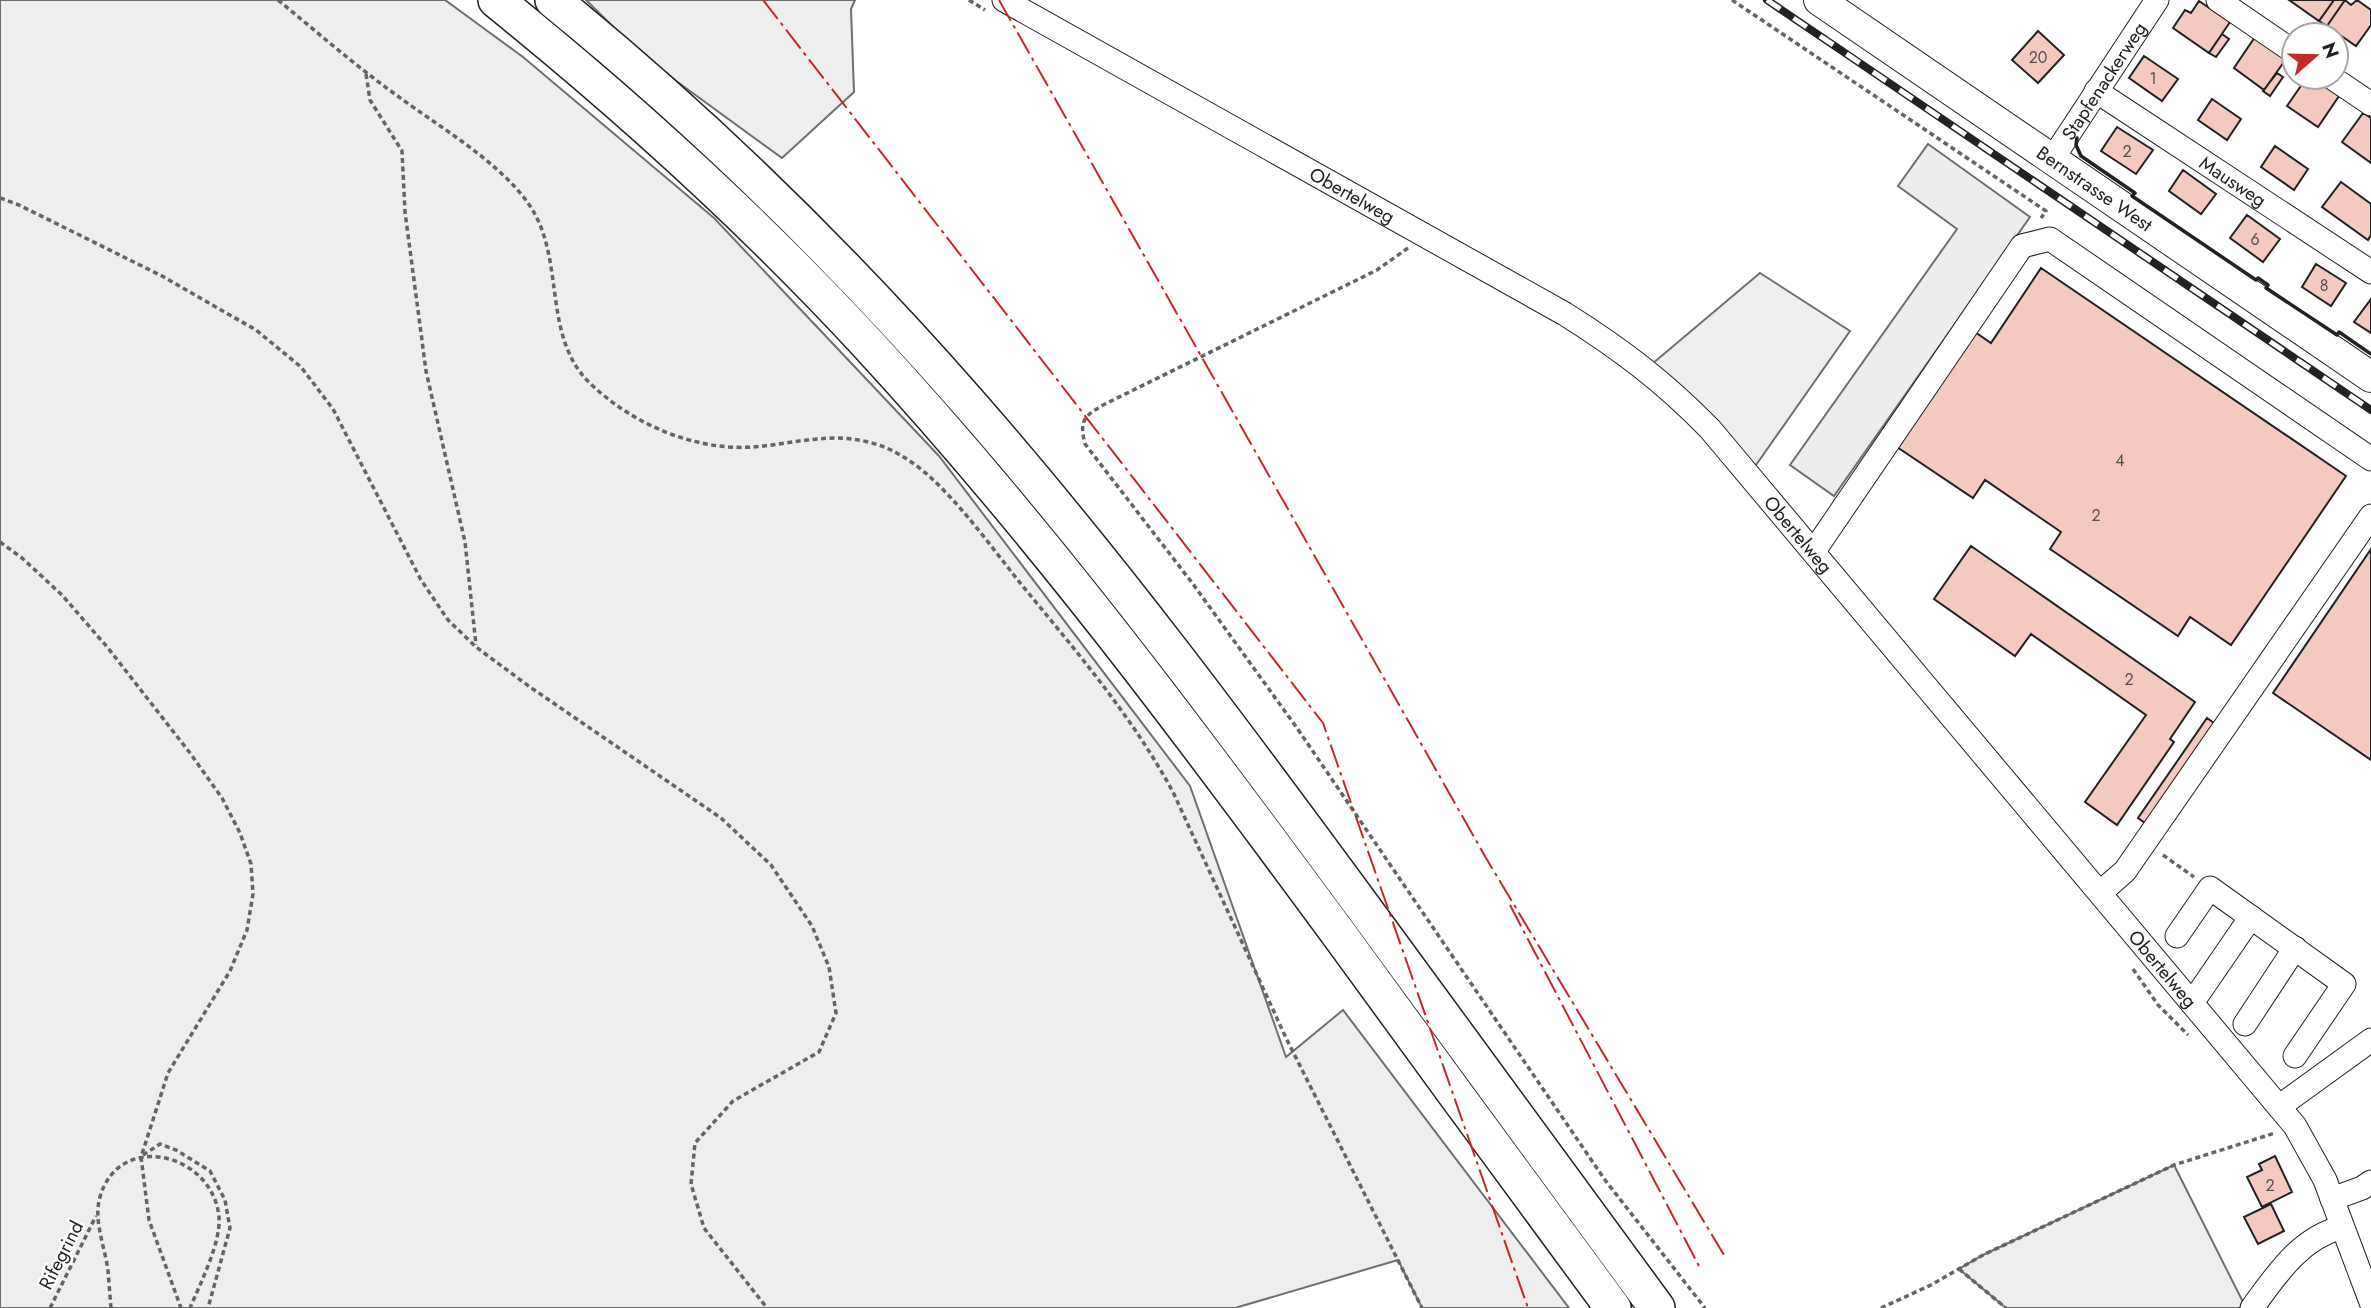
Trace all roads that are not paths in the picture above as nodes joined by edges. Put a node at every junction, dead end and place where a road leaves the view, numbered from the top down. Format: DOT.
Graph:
graph roads {
  1 [pos="496,0"];
  2 [pos="553,0"];
  3 [pos="1819,0"];
  4 [pos="2157,0"];
  5 [pos="2218,0"];
  6 [pos="1000,8"];
  7 [pos="2280,42"];
  8 [pos="2350,90"];
  9 [pos="2096,91"];
  10 [pos="2371,104"];
  11 [pos="2051,161"];
  12 [pos="2371,272"];
  13 [pos="2371,377"];
  14 [pos="2371,460"];
  15 [pos="2371,516"];
  16 [pos="1814,551"];
  17 [pos="2101,892"];
  18 [pos="2251,918"];
  19 [pos="2177,936"];
  20 [pos="2295,948"];
  21 [pos="2192,1003"];
  22 [pos="2245,1024"];
  23 [pos="2371,1040"];
  24 [pos="2295,1056"];
  25 [pos="2280,1106"];
  26 [pos="2371,1182"];
  27 [pos="2332,1199"];
  28 [pos="2342,1227"];
  29 [pos="2371,1302"];
  30 [pos="1612,1308"];
  31 [pos="1657,1308"];
  32 [pos="2252,1308"];
  1 -- 30 [label="highway"];
  2 -- 31 [label="highway"];
  3 -- 11 [label="main road, Bernstrasse West"];
  4 -- 9 [label="street, Stapfenackerweg"];
  5 -- 7 [label="street"];
  6 -- 16 [label="street, Obertelweg"];
  8 -- 10 [label="street"];
  9 -- 11 [label="street, Stapfenackerweg"];
  9 -- 12 [label="street, Mausweg"];
  11 -- 13 [label="main road, Bernstrasse West"];
  14 -- 16 [label="street"];
  15 -- 17 [label="street"];
  16 -- 17 [label="street, Obertelweg"];
  17 -- 21 [label="street, Obertelweg"];
  18 -- 19 [label="street"];
  18 -- 20 [label="street"];
  18 -- 21 [label="street"];
  20 -- 22 [label="street"];
  20 -- 24 [label="street"];
  21 -- 25 [label="street, Obertelweg"];
  23 -- 25 [label="street"];
  25 -- 27 [label="street, Obertelweg"];
  26 -- 27 [label="street"];
  27 -- 28 [label="street, Obertelweg"];
  28 -- 29 [label="street, Obertelweg"];
  28 -- 32 [label="street"];
}
